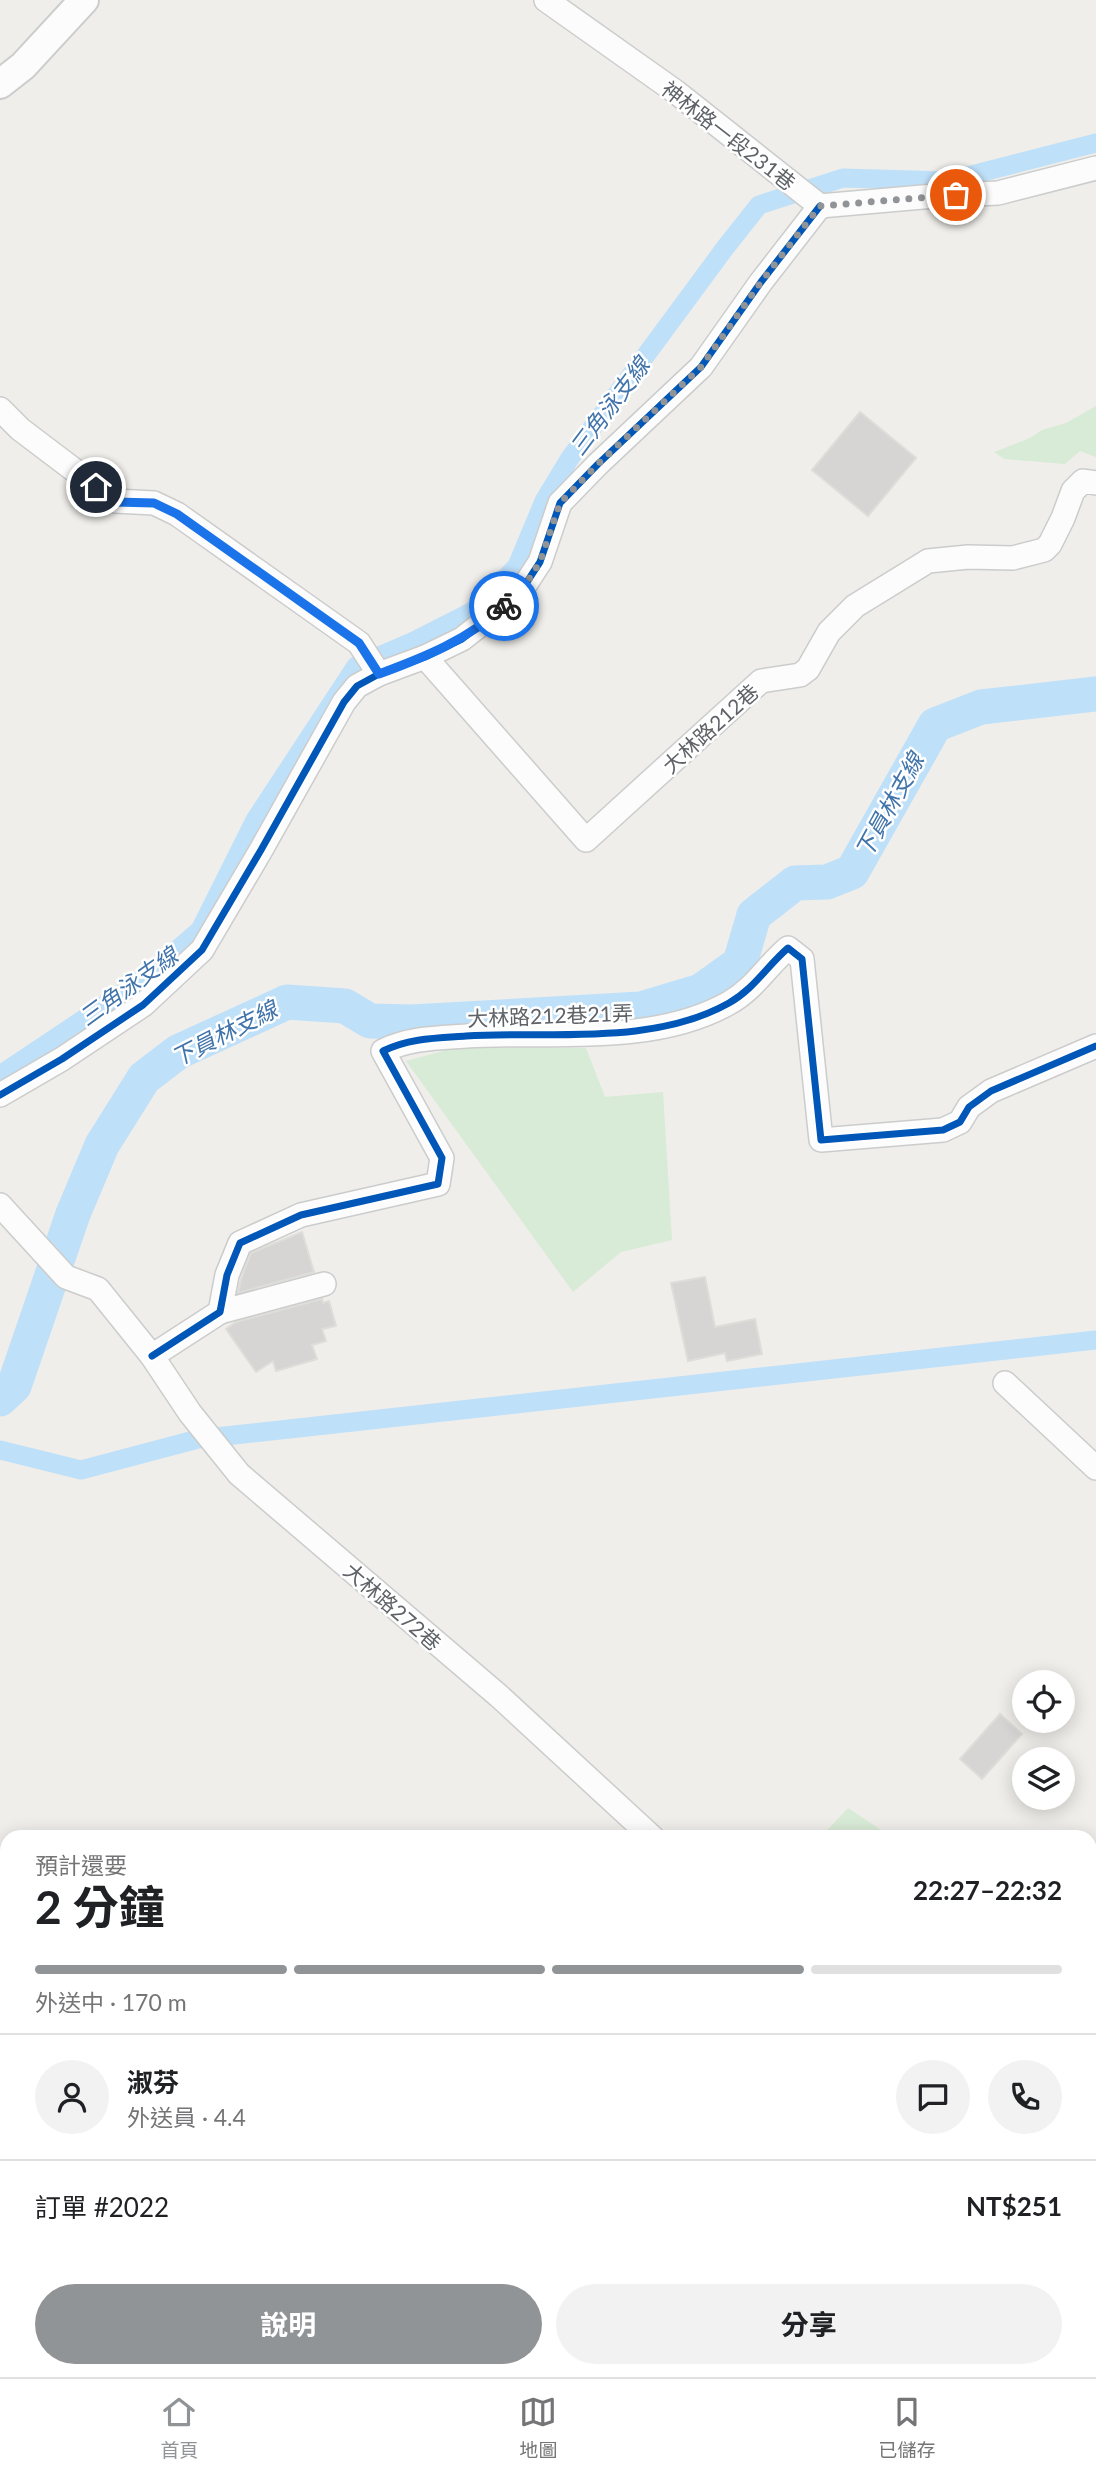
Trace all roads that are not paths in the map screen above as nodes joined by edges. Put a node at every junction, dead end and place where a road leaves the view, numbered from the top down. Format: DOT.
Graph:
graph roads {
  1 [pos="84,0"];
  2 [pos="546,0"];
  3 [pos="0,84"];
  4 [pos="1096,168"];
  5 [pos="820,206"];
  6 [pos="0,409"];
  7 [pos="1096,483"];
  8 [pos="425,657"];
  9 [pos="379,674"];
  10 [pos="1096,1046"];
  11 [pos="0,1095"];
  12 [pos="0,1205"];
  13 [pos="324,1284"];
  14 [pos="220,1312"];
  15 [pos="152,1356"];
  16 [pos="1005,1383"];
  17 [pos="1096,1468"];
  18 [pos="644,1830"];
  1 -- 3 [label="street"];
  2 -- 5 [label="street, 神林路一段231巷"];
  4 -- 5 [label="street"];
  5 -- 8 [label="street"];
  6 -- 9 [label="street"];
  7 -- 8 [label="street, 大林路212巷"];
  8 -- 9 [label="street"];
  9 -- 11 [label="street"];
  10 -- 14 [label="street, 大林路212巷21弄"];
  12 -- 15 [label="street, 大林路272巷"];
  13 -- 14 [label="street"];
  14 -- 15 [label="street"];
  15 -- 18 [label="street, 大林路272巷"];
  16 -- 17 [label="street"];
}
